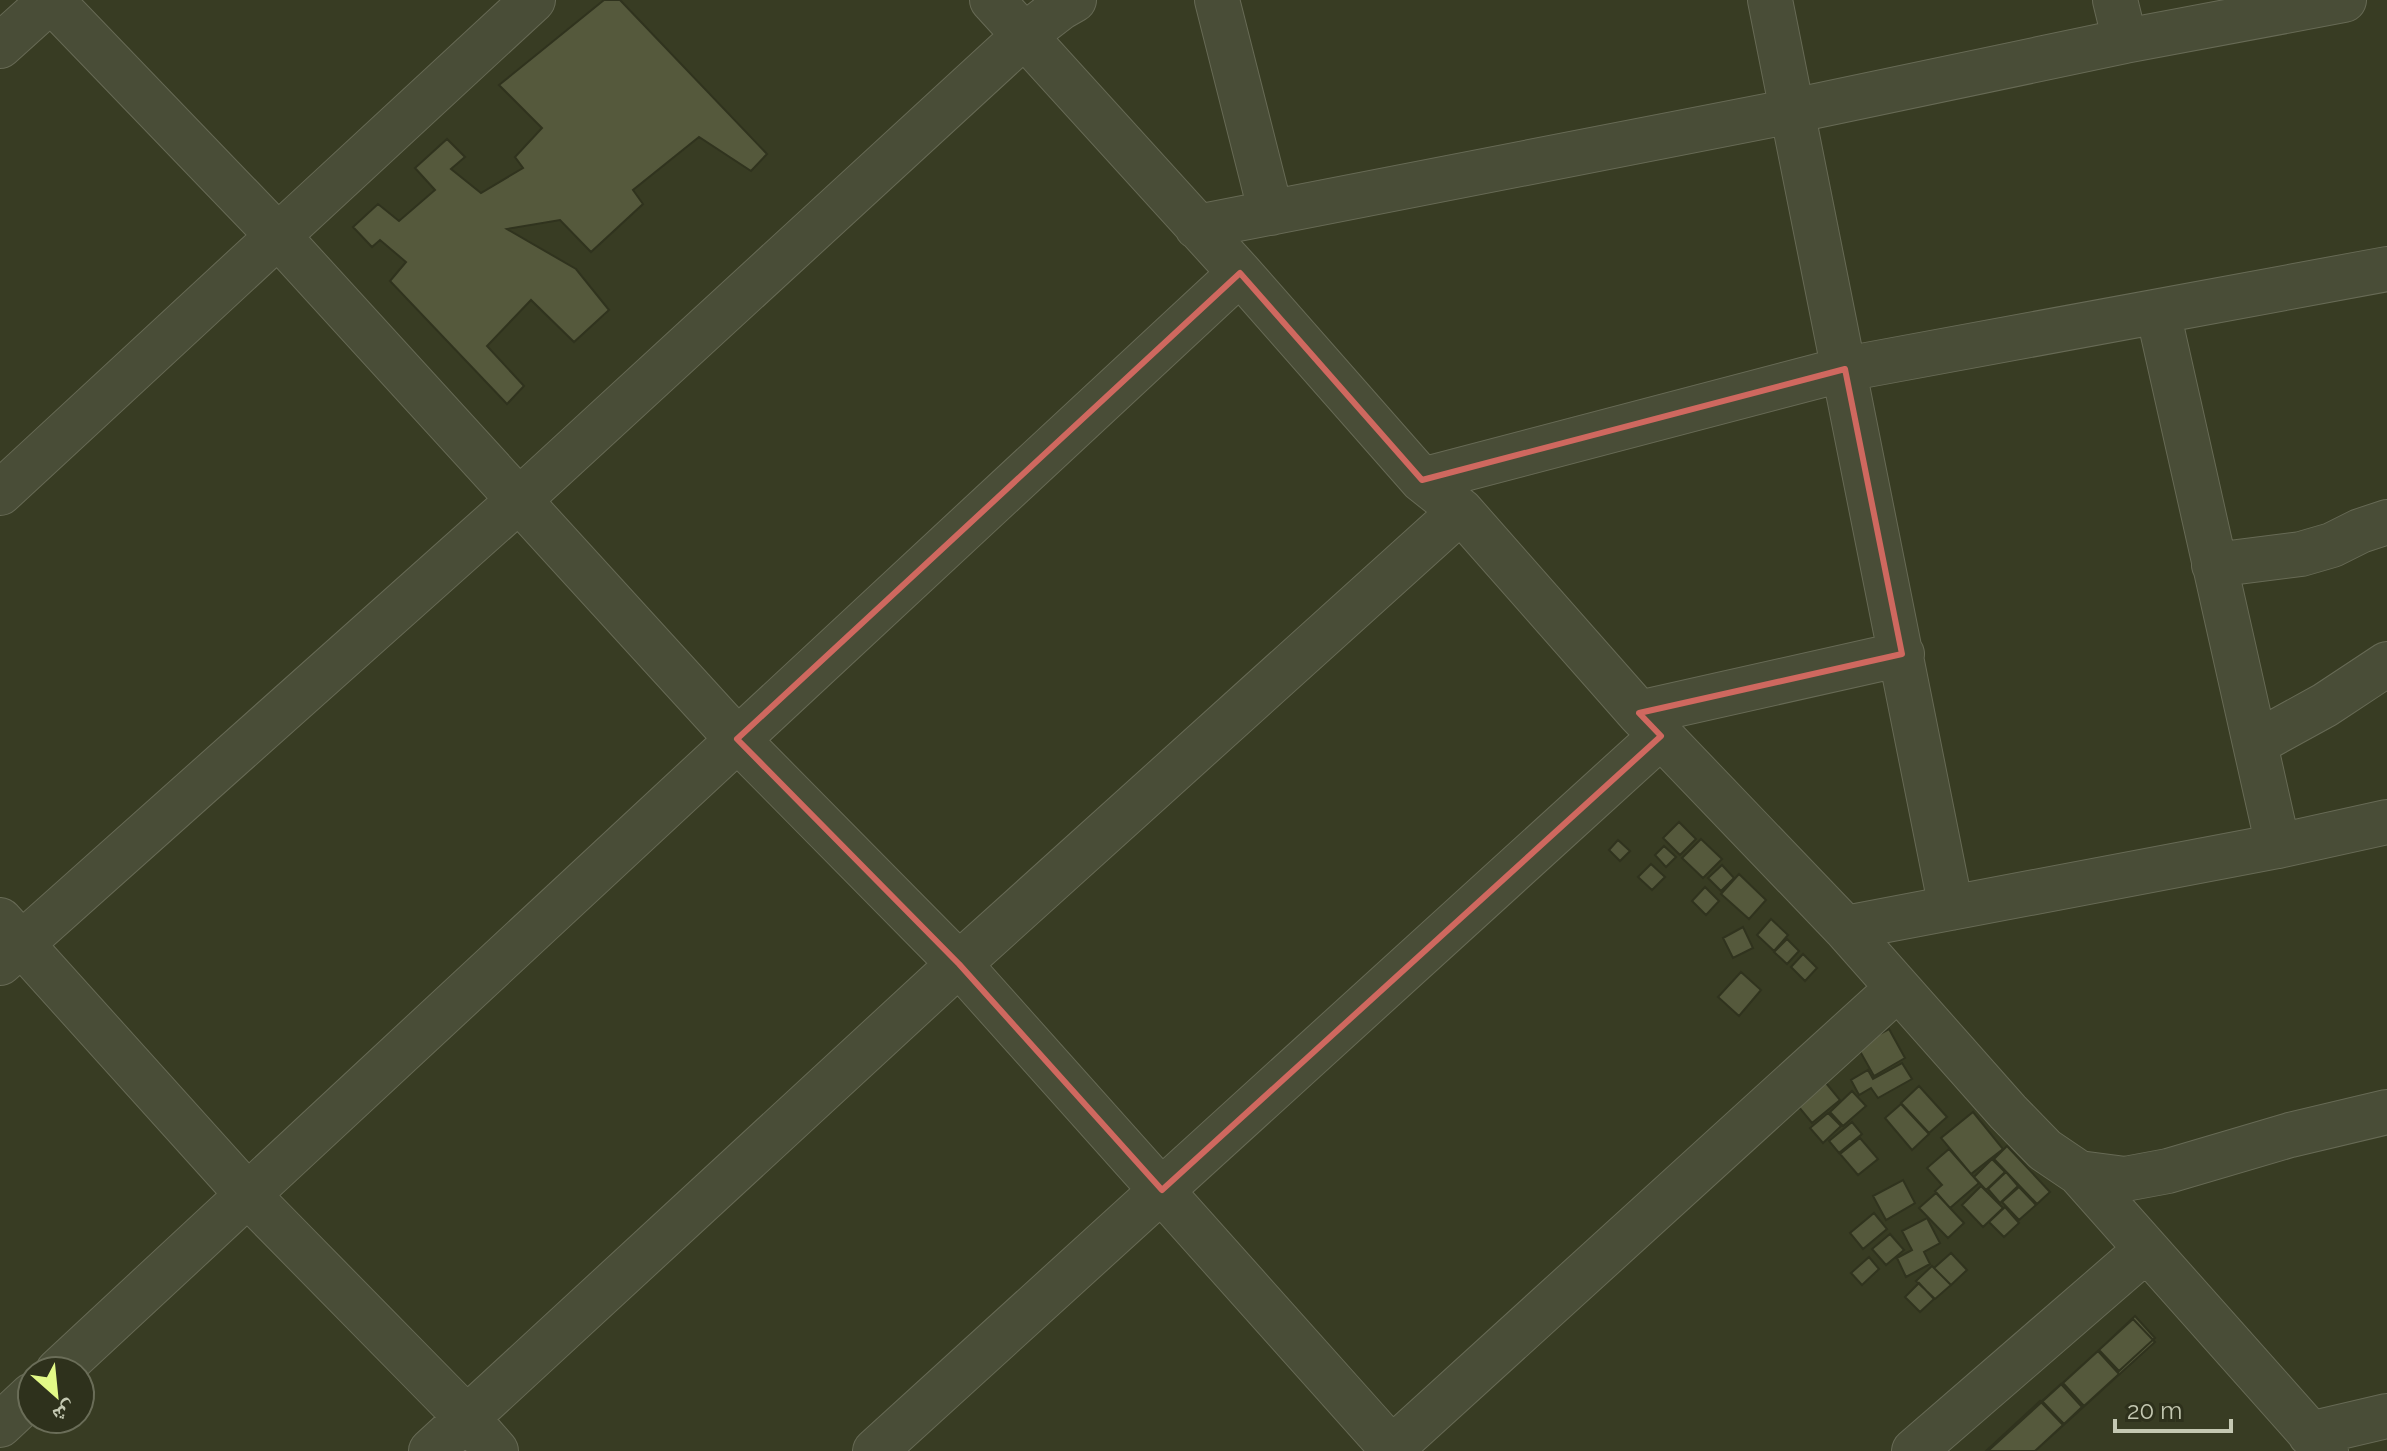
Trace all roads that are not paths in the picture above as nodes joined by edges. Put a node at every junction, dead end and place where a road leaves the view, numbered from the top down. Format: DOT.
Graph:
graph roads {
  1 [pos="533,0"];
  2 [pos="992,0"];
  3 [pos="1074,0"];
  4 [pos="1217,0"];
  5 [pos="1770,0"];
  6 [pos="2344,0"];
  7 [pos="2120,20"];
  8 [pos="1025,35"];
  9 [pos="0,46"];
  10 [pos="1792,111"];
  11 [pos="1271,213"];
  12 [pos="1197,227"];
  13 [pos="278,236"];
  14 [pos="2387,269"];
  15 [pos="1240,273"];
  16 [pos="2158,312"];
  17 [pos="1845,369"];
  18 [pos="1422,480"];
  19 [pos="0,493"];
  20 [pos="519,500"];
  21 [pos="1461,511"];
  22 [pos="2387,522"];
  23 [pos="2214,565"];
  24 [pos="1902,654"];
  25 [pos="2387,664"];
  26 [pos="1650,724"];
  27 [pos="737,739"];
  28 [pos="2256,743"];
  29 [pos="2387,822"];
  30 [pos="2278,846"];
  31 [pos="1951,908"];
  32 [pos="1845,928"];
  33 [pos="7,942"];
  34 [pos="959,964"];
  35 [pos="1898,988"];
  36 [pos="2387,1112"];
  37 [pos="2079,1173"];
  38 [pos="1162,1190"];
  39 [pos="247,1194"];
  40 [pos="2146,1250"];
  41 [pos="75,1355"];
  42 [pos="16,1410"];
  43 [pos="2387,1416"];
  44 [pos="467,1418"];
  45 [pos="0,1425"];
  46 [pos="2318,1442"];
  47 [pos="1392,1450"];
  48 [pos="431,1451"];
  49 [pos="496,1451"];
  50 [pos="875,1451"];
  51 [pos="1914,1451"];
  1 -- 13 [label="street"];
  2 -- 8 [label="street"];
  3 -- 8 [label="street"];
  4 -- 11 [label="street"];
  5 -- 10 [label="street"];
  6 -- 7 [label="street"];
  7 -- 10 [label="street"];
  8 -- 12 [label="street"];
  8 -- 20 [label="street"];
  9 -- 13 [label="street"];
  10 -- 11 [label="street"];
  10 -- 17 [label="street"];
  11 -- 12 [label="street"];
  12 -- 15 [label="street"];
  13 -- 19 [label="street"];
  13 -- 20 [label="street"];
  14 -- 16 [label="street"];
  15 -- 18 [label="street"];
  15 -- 27 [label="street"];
  16 -- 17 [label="street"];
  16 -- 23 [label="street"];
  17 -- 18 [label="street"];
  17 -- 24 [label="street"];
  18 -- 21 [label="street"];
  20 -- 27 [label="street"];
  20 -- 33 [label="street"];
  21 -- 26 [label="street"];
  21 -- 34 [label="street"];
  22 -- 23 [label="street"];
  23 -- 28 [label="street"];
  24 -- 26 [label="street"];
  24 -- 31 [label="street"];
  25 -- 28 [label="street"];
  26 -- 32 [label="street"];
  26 -- 38 [label="street"];
  27 -- 34 [label="street"];
  27 -- 39 [label="street"];
  28 -- 30 [label="street"];
  29 -- 30 [label="street"];
  30 -- 31 [label="street"];
  31 -- 32 [label="street"];
  32 -- 35 [label="street"];
  33 -- 39 [label="street"];
  34 -- 38 [label="street"];
  34 -- 44 [label="street"];
  35 -- 37 [label="street"];
  35 -- 47 [label="street"];
  36 -- 37 [label="street"];
  37 -- 40 [label="street"];
  38 -- 47 [label="street"];
  38 -- 50 [label="street"];
  39 -- 41 [label="street"];
  39 -- 44 [label="street"];
  40 -- 46 [label="street"];
  40 -- 51 [label="street"];
  42 -- 45 [label="street"];
  43 -- 46 [label="street"];
  44 -- 48 [label="street"];
  44 -- 49 [label="street"];
}
